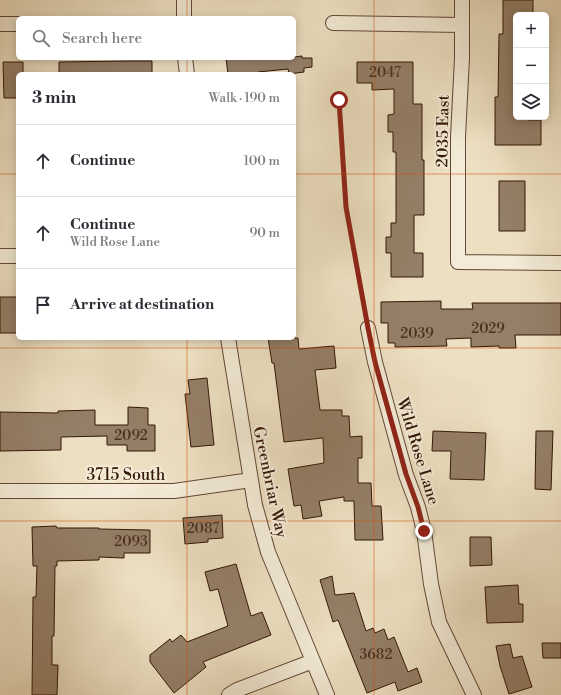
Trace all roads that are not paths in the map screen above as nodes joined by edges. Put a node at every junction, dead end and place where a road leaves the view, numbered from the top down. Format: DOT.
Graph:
graph roads {
  1 [pos="184,0"];
  2 [pos="462,0"];
  3 [pos="184,16"];
  4 [pos="333,23"];
  5 [pos="0,24"];
  6 [pos="16,24"];
  7 [pos="462,25"];
  8 [pos="185,60"];
  9 [pos="186,72"];
  10 [pos="0,256"];
  11 [pos="16,256"];
  12 [pos="561,263"];
  13 [pos="368,328"];
  14 [pos="228,340"];
  15 [pos="251,480"];
  16 [pos="0,492"];
  17 [pos="313,661"];
  18 [pos="229,695"];
  19 [pos="327,695"];
  20 [pos="474,695"];
  1 -- 3 [label="street"];
  2 -- 7 [label="street, 2035 East"];
  4 -- 7 [label="street"];
  5 -- 6 [label="street"];
  7 -- 12 [label="street, 2035 East"];
  8 -- 9 [label="street"];
  10 -- 11 [label="street"];
  13 -- 20 [label="street, Wild Rose Lane"];
  14 -- 15 [label="street, Greenbriar Way"];
  15 -- 16 [label="street, 3715 South"];
  15 -- 17 [label="street, Greenbriar Way"];
  17 -- 18 [label="street"];
  17 -- 19 [label="street, Greenbriar Way"];
}
